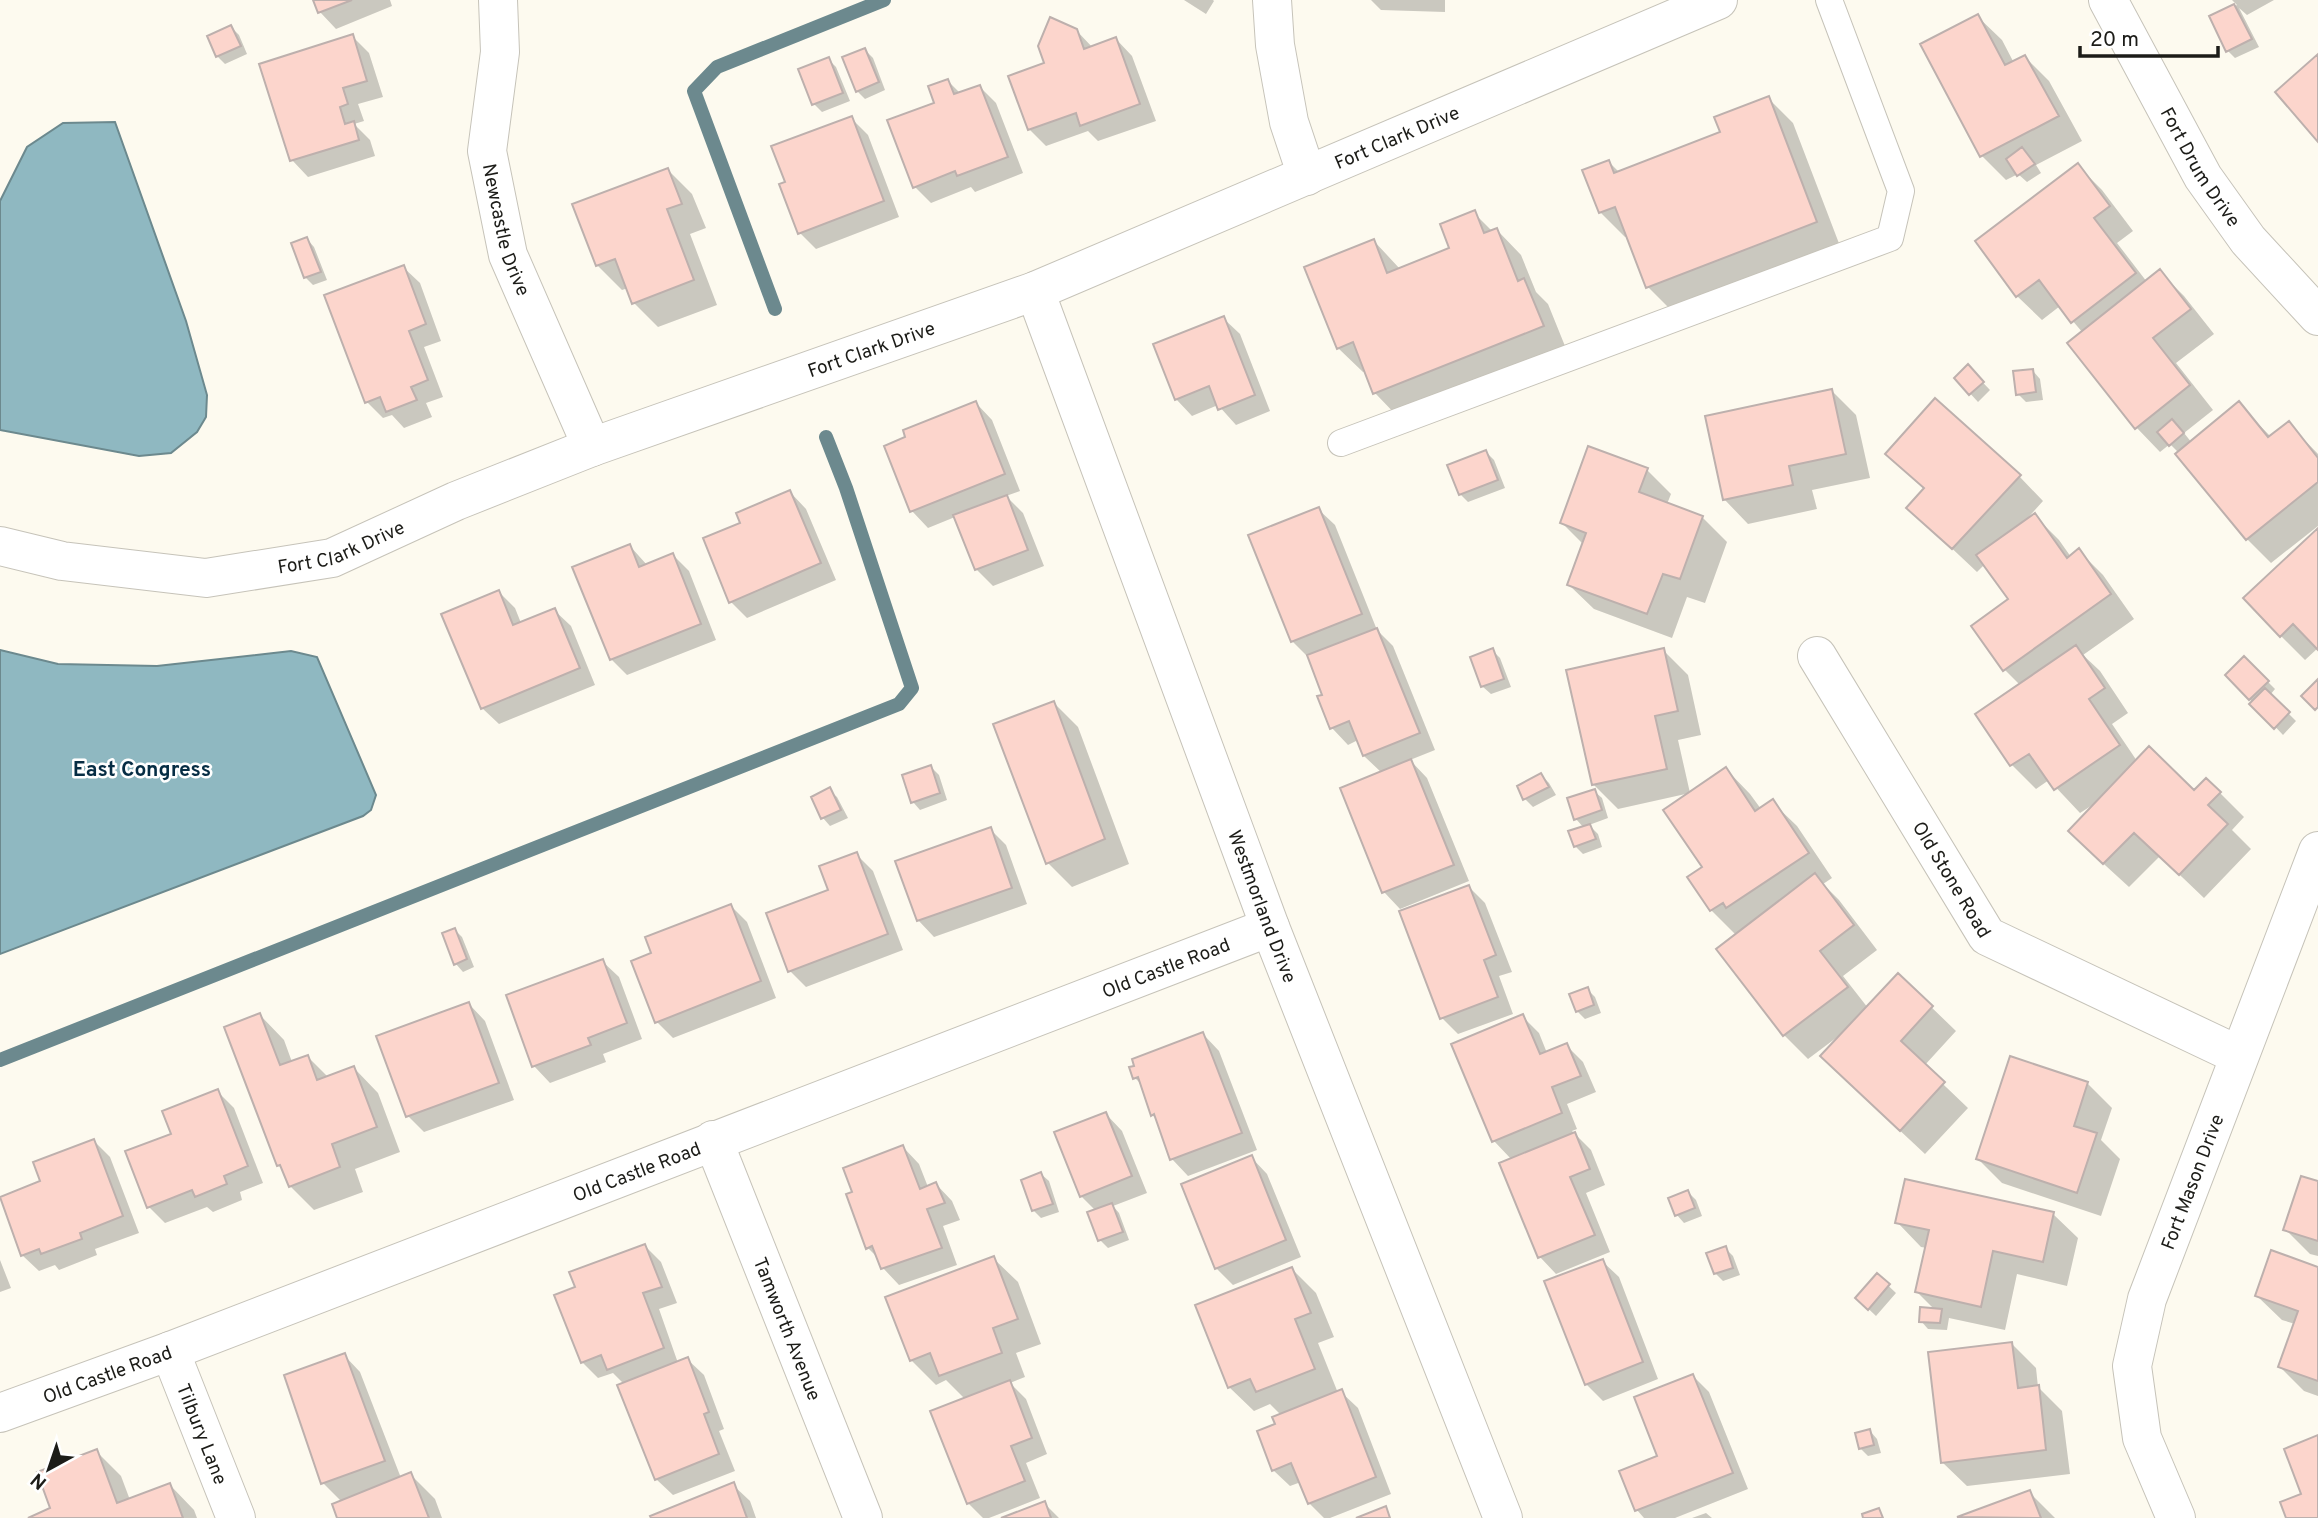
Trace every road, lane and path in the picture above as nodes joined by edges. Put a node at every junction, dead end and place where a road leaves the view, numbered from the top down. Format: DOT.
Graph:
graph roads {
  1 [pos="498,0"];
  2 [pos="1272,0"];
  3 [pos="1718,0"];
  4 [pos="1829,0"];
  5 [pos="2108,0"];
  6 [pos="1307,176"];
  7 [pos="1035,291"];
  8 [pos="2318,316"];
  9 [pos="1341,443"];
  10 [pos="592,446"];
  11 [pos="0,546"];
  12 [pos="1817,656"];
  13 [pos="2318,851"];
  14 [pos="1270,927"];
  15 [pos="2238,1055"];
  16 [pos="713,1140"];
  17 [pos="170,1352"];
  18 [pos="0,1413"];
  19 [pos="236,1518"];
  20 [pos="863,1518"];
  21 [pos="1503,1518"];
  22 [pos="2176,1518"];
  1 -- 10 [label="street, Newcastle Drive"];
  2 -- 6 [label="street"];
  3 -- 6 [label="street, Fort Clark Drive"];
  4 -- 9 [label="lane"];
  5 -- 8 [label="street, Fort Drum Drive"];
  6 -- 7 [label="street, Fort Clark Drive"];
  7 -- 10 [label="street, Fort Clark Drive"];
  7 -- 14 [label="street, Westmorland Drive"];
  10 -- 11 [label="street, Fort Clark Drive"];
  12 -- 15 [label="street, Old Stone Road"];
  13 -- 15 [label="street, Fort Mason Drive"];
  14 -- 16 [label="street, Old Castle Road"];
  14 -- 21 [label="street, Westmorland Drive"];
  15 -- 22 [label="street, Fort Mason Drive"];
  16 -- 17 [label="street, Old Castle Road"];
  16 -- 20 [label="street, Tamworth Avenue"];
  17 -- 18 [label="street, Old Castle Road"];
  17 -- 19 [label="street, Tilbury Lane"];
}
